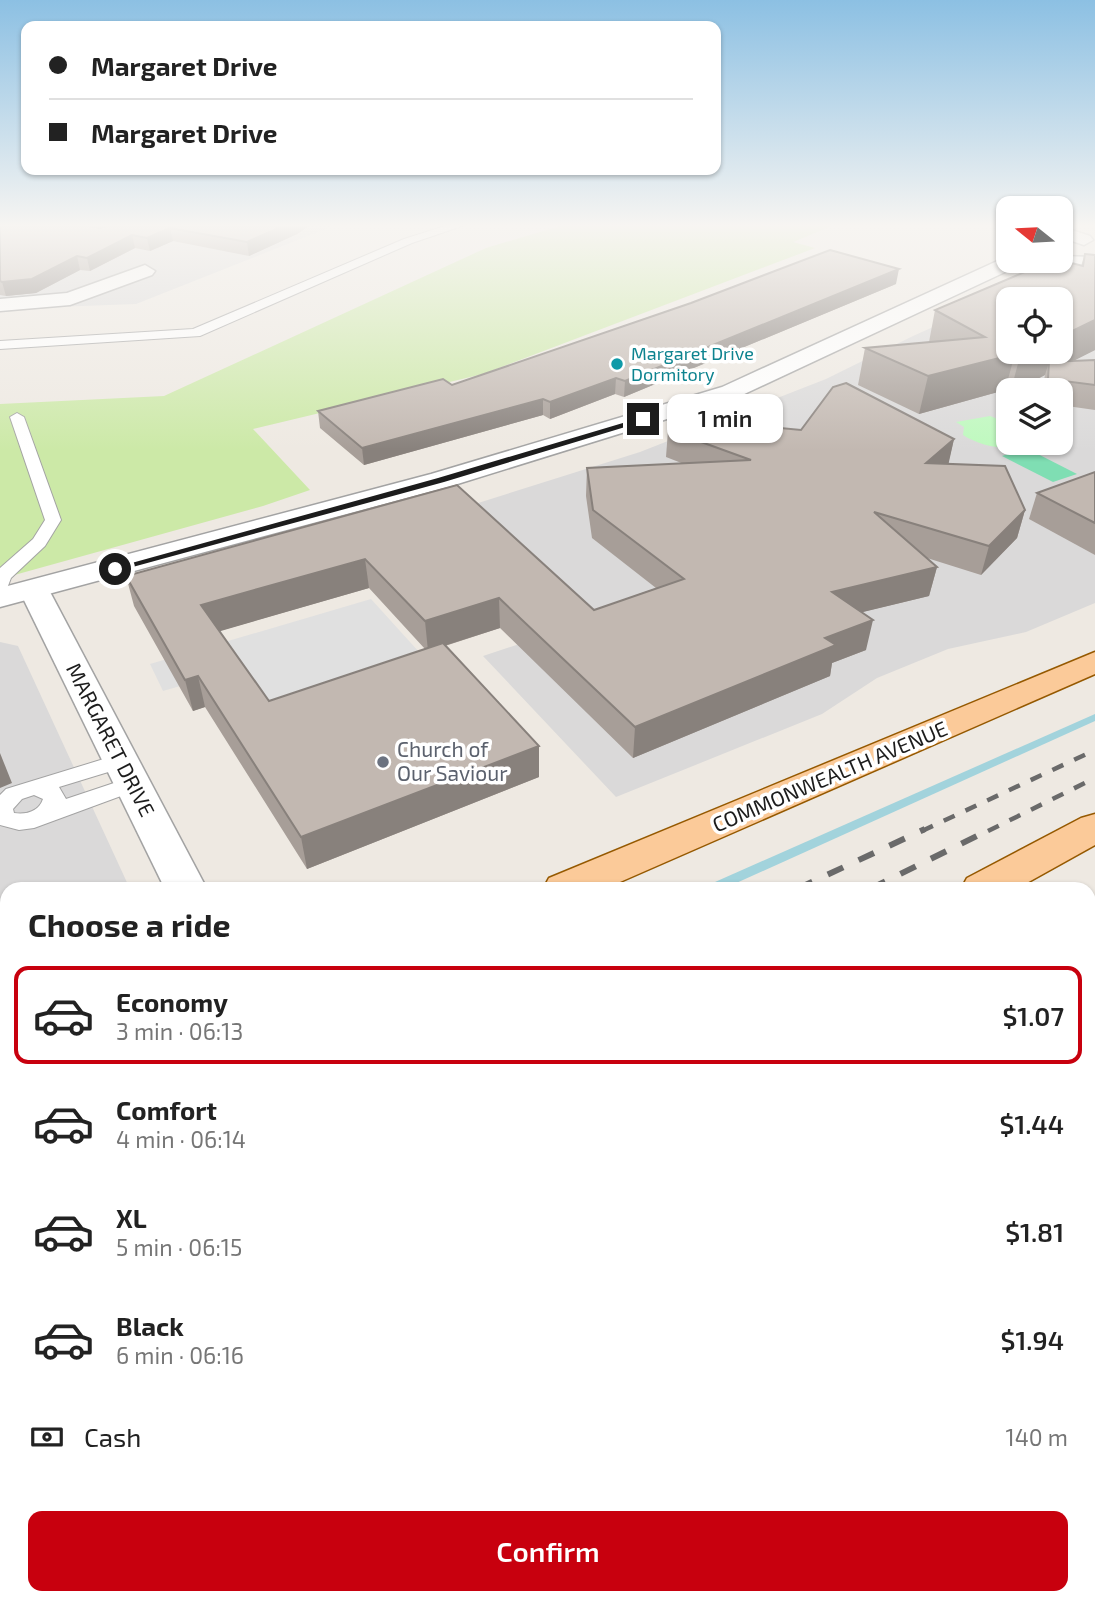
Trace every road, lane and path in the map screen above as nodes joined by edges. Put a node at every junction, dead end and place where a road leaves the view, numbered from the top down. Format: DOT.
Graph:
graph roads {
  1 [pos="48,301"];
  2 [pos="270,301"];
  3 [pos="926,301"];
  4 [pos="0,305"];
  5 [pos="0,345"];
  6 [pos="17,417"];
  7 [pos="0,584"];
  8 [pos="34,590"];
  9 [pos="1095,662"];
  10 [pos="126,772"];
  11 [pos="32,788"];
  12 [pos="42,816"];
  13 [pos="1095,828"];
  14 [pos="182,882"];
  15 [pos="581,882"];
  16 [pos="995,882"];
  1 -- 4 [label="street"];
  2 -- 5 [label="lane"];
  3 -- 8 [label="street"];
  6 -- 7 [label="lane"];
  7 -- 8 [label="street"];
  8 -- 10 [label="street, MARGARET DRIVE"];
  9 -- 15 [label="main road, COMMONWEALTH AVENUE"];
  10 -- 11 [label="lane"];
  10 -- 12 [label="lane"];
  10 -- 14 [label="street, MARGARET DRIVE"];
  11 -- 12 [label="lane"];
  11 -- 12 [label="lane"];
  13 -- 16 [label="main road"];
}
